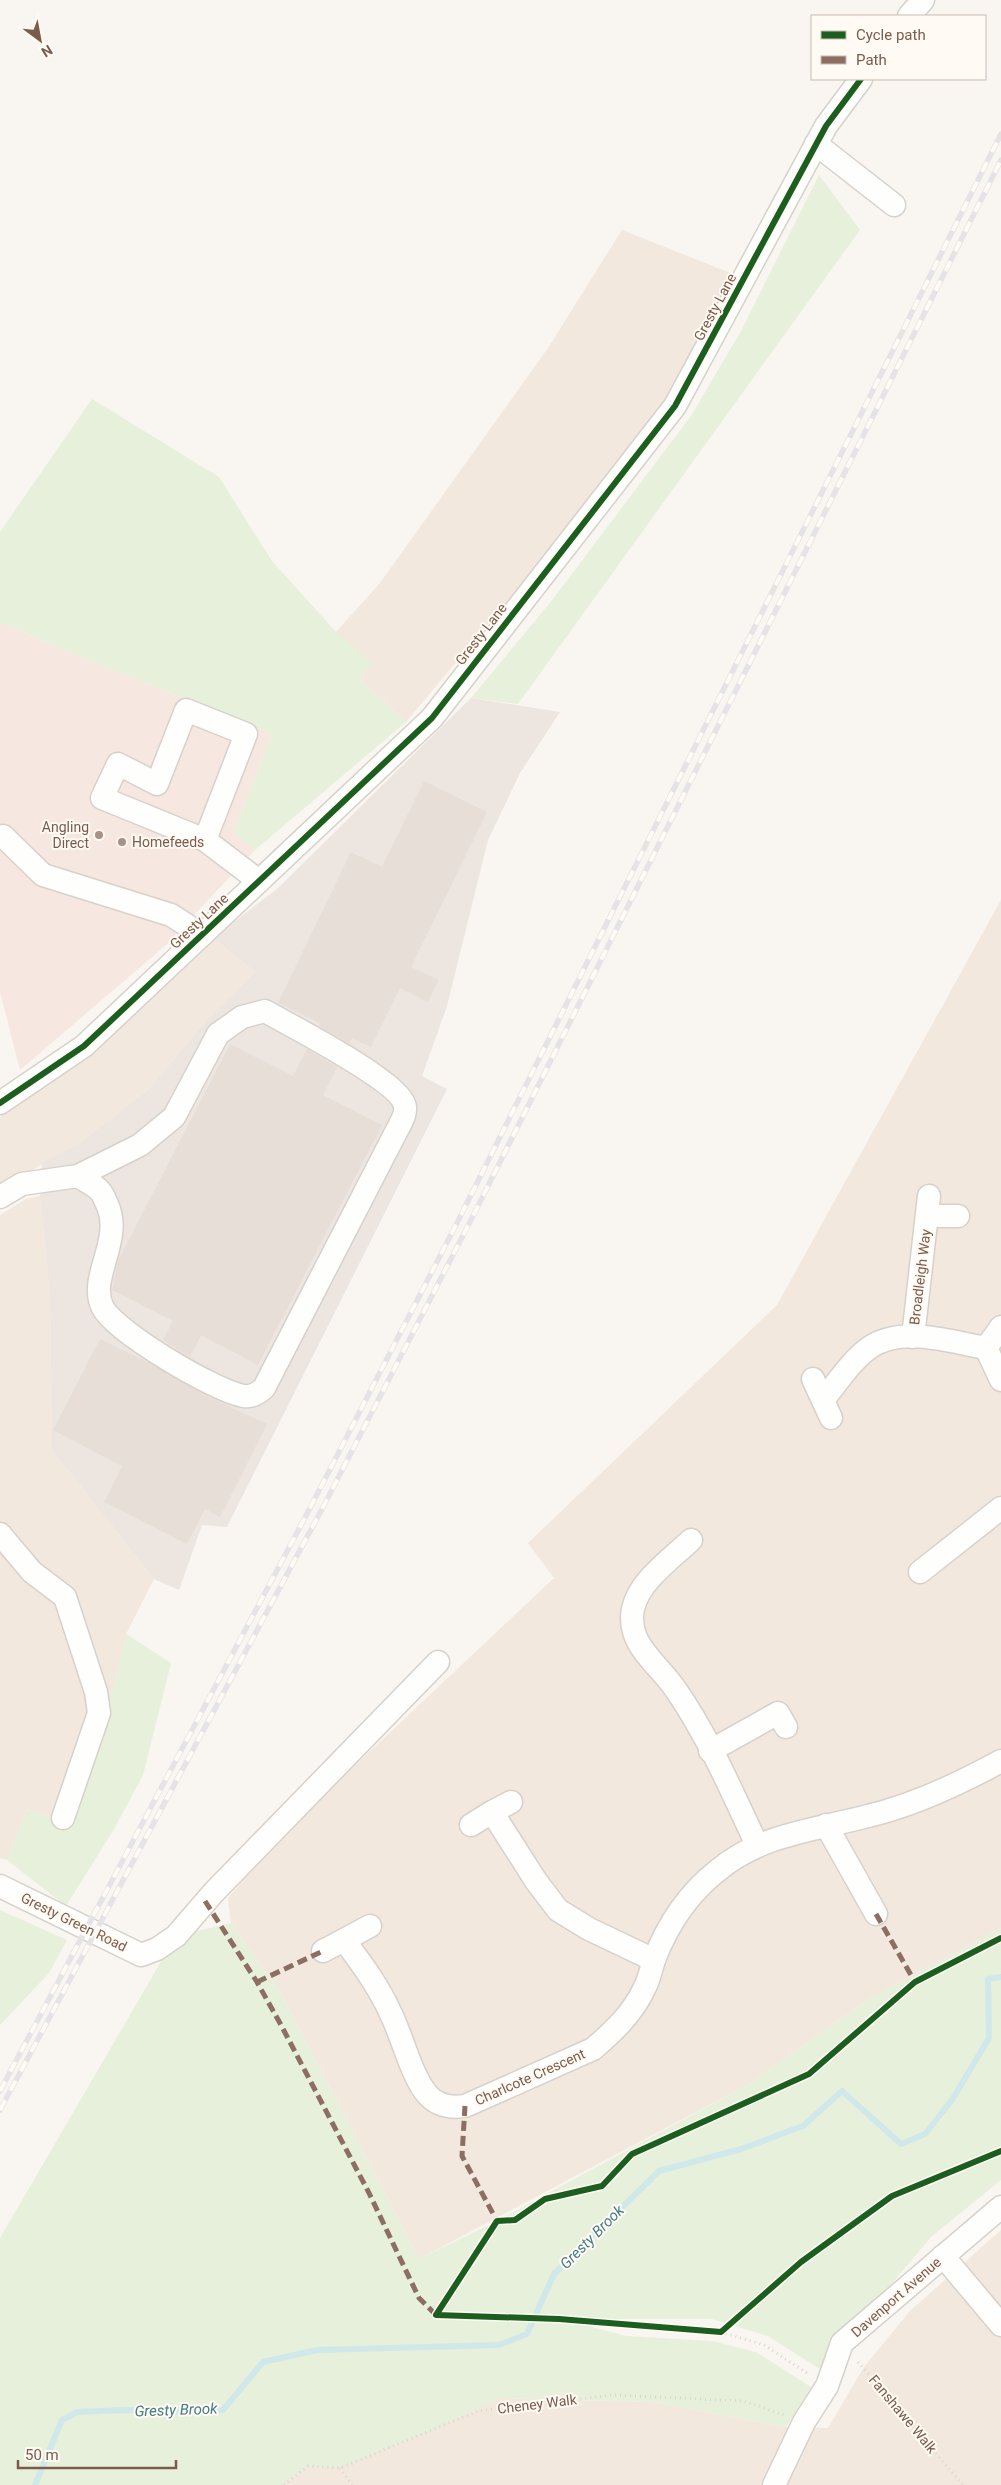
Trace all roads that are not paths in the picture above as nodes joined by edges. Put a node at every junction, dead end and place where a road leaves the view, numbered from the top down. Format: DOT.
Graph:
graph roads {
  1 [pos="924,0"];
  2 [pos="910,15"];
  3 [pos="860,80"];
  4 [pos="816,144"];
  5 [pos="894,206"];
  6 [pos="3,836"];
  7 [pos="205,840"];
  8 [pos="259,881"];
  9 [pos="202,935"];
  10 [pos="0,1103"];
  11 [pos="78,1176"];
  12 [pos="0,1197"];
  13 [pos="958,1216"];
  14 [pos="1001,1327"];
  15 [pos="913,1337"];
  16 [pos="986,1348"];
  17 [pos="813,1379"];
  18 [pos="1001,1380"];
  19 [pos="1001,1508"];
  20 [pos="0,1534"];
  21 [pos="690,1540"];
  22 [pos="920,1572"];
  23 [pos="438,1662"];
  24 [pos="778,1713"];
  25 [pos="710,1751"];
  26 [pos="1001,1761"];
  27 [pos="63,1818"];
  28 [pos="471,1824"];
  29 [pos="826,1825"];
  30 [pos="757,1845"];
  31 [pos="0,1886"];
  32 [pos="876,1914"];
  33 [pos="370,1926"];
  34 [pos="344,1940"];
  35 [pos="323,1951"];
  36 [pos="654,1960"];
  37 [pos="1001,2207"];
  38 [pos="944,2256"];
  39 [pos="1001,2325"];
  40 [pos="774,2485"];
  1 -- 2 [label="street"];
  3 -- 4 [label="street, Gresty Lane"];
  4 -- 5 [label="street"];
  4 -- 8 [label="street, Gresty Lane"];
  6 -- 9 [label="street"];
  7 -- 7 [label="street"];
  7 -- 8 [label="street"];
  8 -- 9 [label="street, Gresty Lane"];
  9 -- 10 [label="street, Gresty Lane"];
  11 -- 11 [label="street"];
  11 -- 12 [label="street"];
  13 -- 15 [label="street, Broadleigh Way"];
  14 -- 16 [label="street"];
  15 -- 16 [label="street, Broadleigh Way"];
  15 -- 17 [label="street, Broadleigh Way"];
  16 -- 18 [label="street"];
  19 -- 22 [label="street"];
  20 -- 27 [label="street"];
  21 -- 25 [label="street"];
  23 -- 31 [label="street, Gresty Green Road"];
  24 -- 25 [label="street"];
  25 -- 30 [label="street"];
  26 -- 29 [label="street, Charlcote Crescent"];
  28 -- 36 [label="street"];
  29 -- 30 [label="street, Charlcote Crescent"];
  29 -- 32 [label="street"];
  30 -- 36 [label="street, Charlcote Crescent"];
  33 -- 34 [label="street"];
  34 -- 35 [label="street"];
  34 -- 36 [label="street, Charlcote Crescent"];
  37 -- 38 [label="street, Davenport Avenue"];
  38 -- 39 [label="street"];
  38 -- 40 [label="street, Davenport Avenue"];
}
